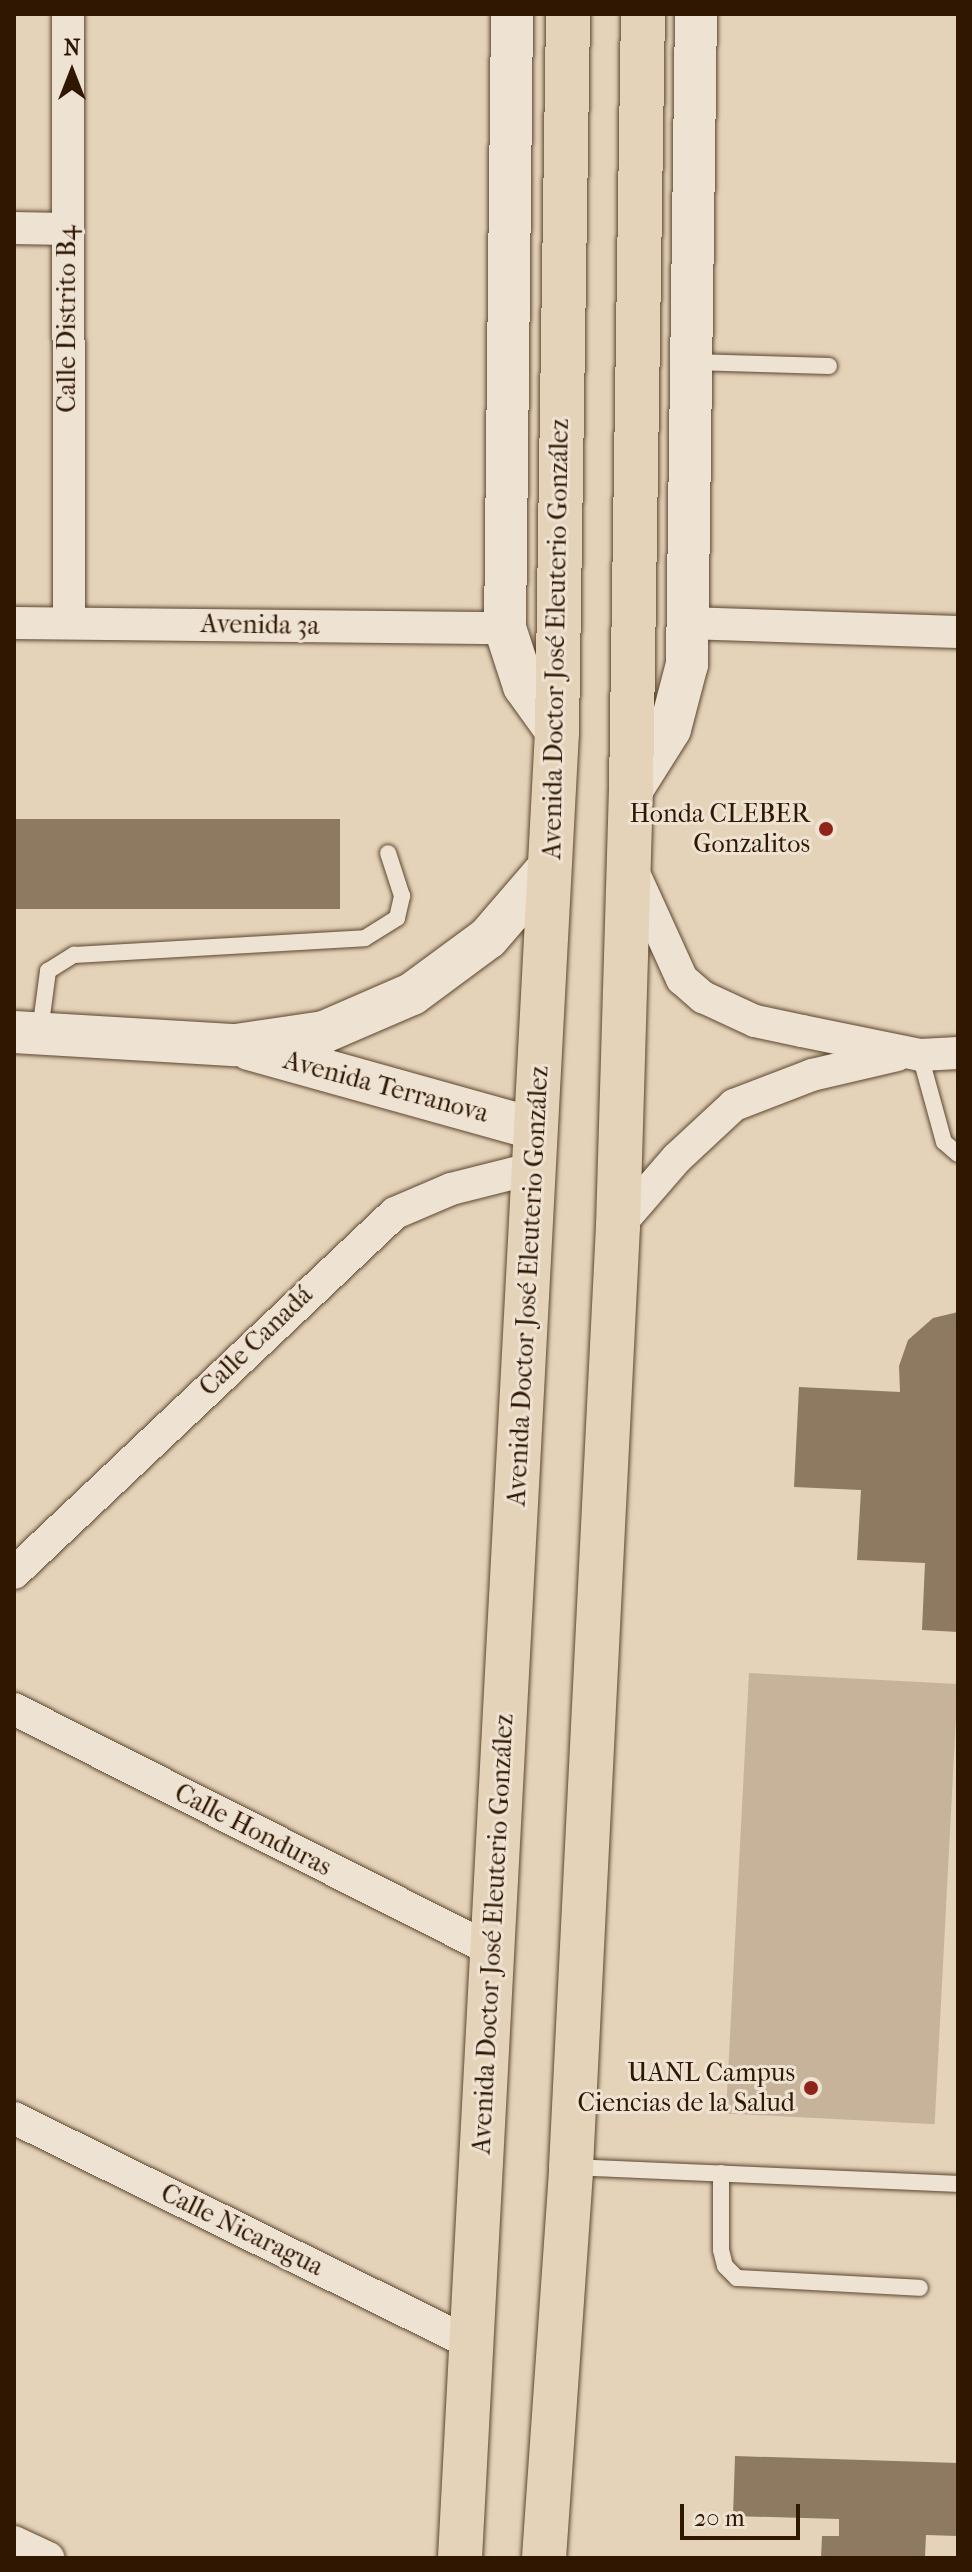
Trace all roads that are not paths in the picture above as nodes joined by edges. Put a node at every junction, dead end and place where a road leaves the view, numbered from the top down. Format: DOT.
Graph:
graph roads {
  1 [pos="68,14"];
  2 [pos="512,14"];
  3 [pos="643,14"];
  4 [pos="696,14"];
  5 [pos="568,16"];
  6 [pos="14,228"];
  7 [pos="67,229"];
  8 [pos="691,362"];
  9 [pos="829,366"];
  10 [pos="14,623"];
  11 [pos="69,623"];
  12 [pos="687,623"];
  13 [pos="505,628"];
  14 [pos="958,632"];
  15 [pos="557,732"];
  16 [pos="631,791"];
  17 [pos="388,853"];
  18 [pos="629,861"];
  19 [pos="550,866"];
  20 [pos="27,1033"];
  21 [pos="236,1045"];
  22 [pos="958,1053"];
  23 [pos="914,1054"];
  24 [pos="535,1148"];
  25 [pos="958,1154"];
  26 [pos="618,1226"];
  27 [pos="14,1573"];
  28 [pos="14,1709"];
  29 [pos="492,1950"];
  30 [pos="14,2118"];
  31 [pos="571,2167"];
  32 [pos="721,2173"];
  33 [pos="958,2184"];
  34 [pos="920,2288"];
  35 [pos="470,2343"];
  36 [pos="14,2542"];
  37 [pos="49,2558"];
  38 [pos="460,2558"];
  39 [pos="544,2558"];
  1 -- 7 [label="street, Calle Distrito B4"];
  2 -- 13 [label="street"];
  3 -- 16 [label="highway"];
  4 -- 8 [label="street"];
  5 -- 15 [label="highway, Avenida Doctor José Eleuterio González"];
  6 -- 7 [label="street"];
  7 -- 11 [label="street, Calle Distrito B4"];
  8 -- 9 [label="lane"];
  8 -- 12 [label="street"];
  10 -- 11 [label="street, Avenida 3a"];
  11 -- 13 [label="street, Avenida 3a"];
  12 -- 14 [label="street"];
  12 -- 16 [label="street"];
  13 -- 15 [label="street"];
  15 -- 19 [label="highway, Avenida Doctor José Eleuterio González"];
  16 -- 18 [label="highway"];
  17 -- 20 [label="lane"];
  18 -- 23 [label="street"];
  18 -- 26 [label="highway"];
  19 -- 21 [label="street, Avenida Terranova"];
  19 -- 24 [label="highway, Avenida Doctor José Eleuterio González"];
  20 -- 21 [label="street, Avenida Terranova"];
  21 -- 24 [label="street, Avenida Terranova"];
  22 -- 23 [label="street"];
  23 -- 25 [label="lane"];
  23 -- 26 [label="street"];
  24 -- 27 [label="street, Calle Canadá"];
  24 -- 29 [label="highway, Avenida Doctor José Eleuterio González"];
  26 -- 31 [label="highway"];
  28 -- 29 [label="street, Calle Honduras"];
  29 -- 35 [label="highway, Avenida Doctor José Eleuterio González"];
  30 -- 35 [label="street, Calle Nicaragua"];
  31 -- 32 [label="lane"];
  31 -- 39 [label="highway"];
  32 -- 33 [label="lane"];
  32 -- 34 [label="lane"];
  35 -- 38 [label="highway, Avenida Doctor José Eleuterio González"];
  36 -- 37 [label="street"];
}
